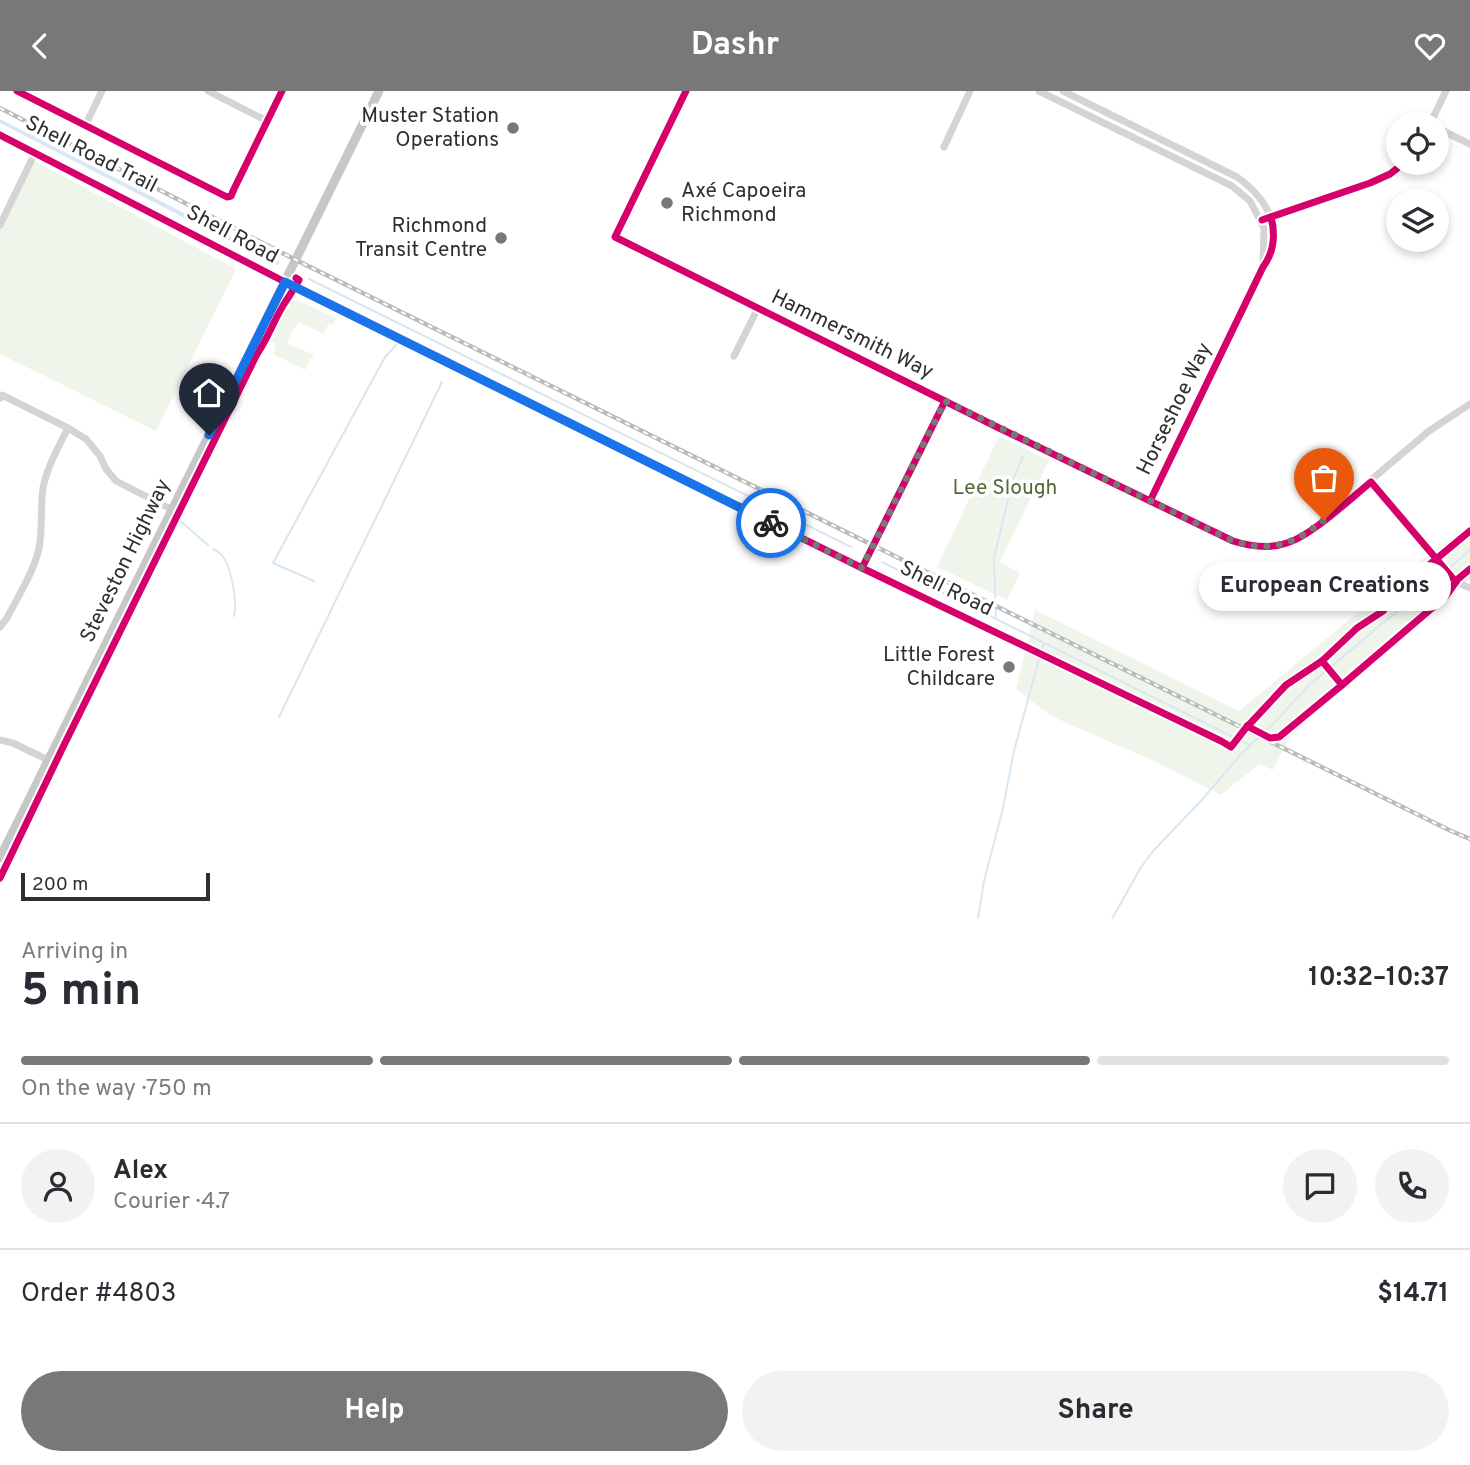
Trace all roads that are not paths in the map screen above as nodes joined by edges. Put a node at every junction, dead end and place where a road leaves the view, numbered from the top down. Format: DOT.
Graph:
graph roads {
  1 [pos="17,91"];
  2 [pos="102,91"];
  3 [pos="208,91"];
  4 [pos="282,91"];
  5 [pos="379,91"];
  6 [pos="686,91"];
  7 [pos="970,91"];
  8 [pos="1039,91"];
  9 [pos="1063,91"];
  10 [pos="1446,91"];
  11 [pos="1436,112"];
  12 [pos="267,121"];
  13 [pos="85,126"];
  14 [pos="1449,134"];
  15 [pos="0,135"];
  16 [pos="1470,144"];
  17 [pos="944,147"];
  18 [pos="35,153"];
  19 [pos="1388,175"];
  20 [pos="1271,217"];
  21 [pos="1261,220"];
  22 [pos="0,225"];
  23 [pos="1263,267"];
  24 [pos="285,282"];
  25 [pos="758,308"];
  26 [pos="734,356"];
  27 [pos="1,397"];
  28 [pos="945,401"];
  29 [pos="1470,404"];
  30 [pos="68,428"];
  31 [pos="1371,482"];
  32 [pos="1150,501"];
  33 [pos="171,509"];
  34 [pos="862,568"];
  35 [pos="1470,588"];
  36 [pos="0,627"];
  37 [pos="1014,641"];
  38 [pos="0,740"];
  39 [pos="48,760"];
  40 [pos="0,859"];
  1 -- 13 [label="street, Shell Road"];
  2 -- 13 [label="street"];
  3 -- 12 [label="street"];
  4 -- 12 [label="street"];
  5 -- 24 [label="main road, Steveston Highway"];
  6 -- 25 [label="street, Hammersmith Way"];
  7 -- 17 [label="street"];
  8 -- 21 [label="street"];
  9 -- 20 [label="street"];
  10 -- 11 [label="street"];
  12 -- 13 [label="street, Shell Road"];
  14 -- 16 [label="street"];
  15 -- 18 [label="street, Shell Road"];
  18 -- 22 [label="street"];
  18 -- 24 [label="street, Shell Road"];
  19 -- 20 [label="street"];
  20 -- 21 [label="street"];
  20 -- 23 [label="street, Horseshoe Way"];
  21 -- 23 [label="street, Horseshoe Way"];
  23 -- 32 [label="street, Horseshoe Way"];
  24 -- 33 [label="main road, Steveston Highway"];
  24 -- 34 [label="street, Shell Road"];
  25 -- 26 [label="street"];
  25 -- 28 [label="street, Hammersmith Way"];
  27 -- 30 [label="street"];
  28 -- 32 [label="street, Hammersmith Way"];
  28 -- 34 [label="street"];
  29 -- 31 [label="street, Horseshoe Way"];
  30 -- 33 [label="street"];
  30 -- 36 [label="street"];
  31 -- 32 [label="street, Horseshoe Way"];
  31 -- 35 [label="street"];
  33 -- 39 [label="main road, Steveston Highway"];
  34 -- 37 [label="street, Shell Road"];
  38 -- 39 [label="street"];
  39 -- 40 [label="main road, Steveston Highway"];
}
